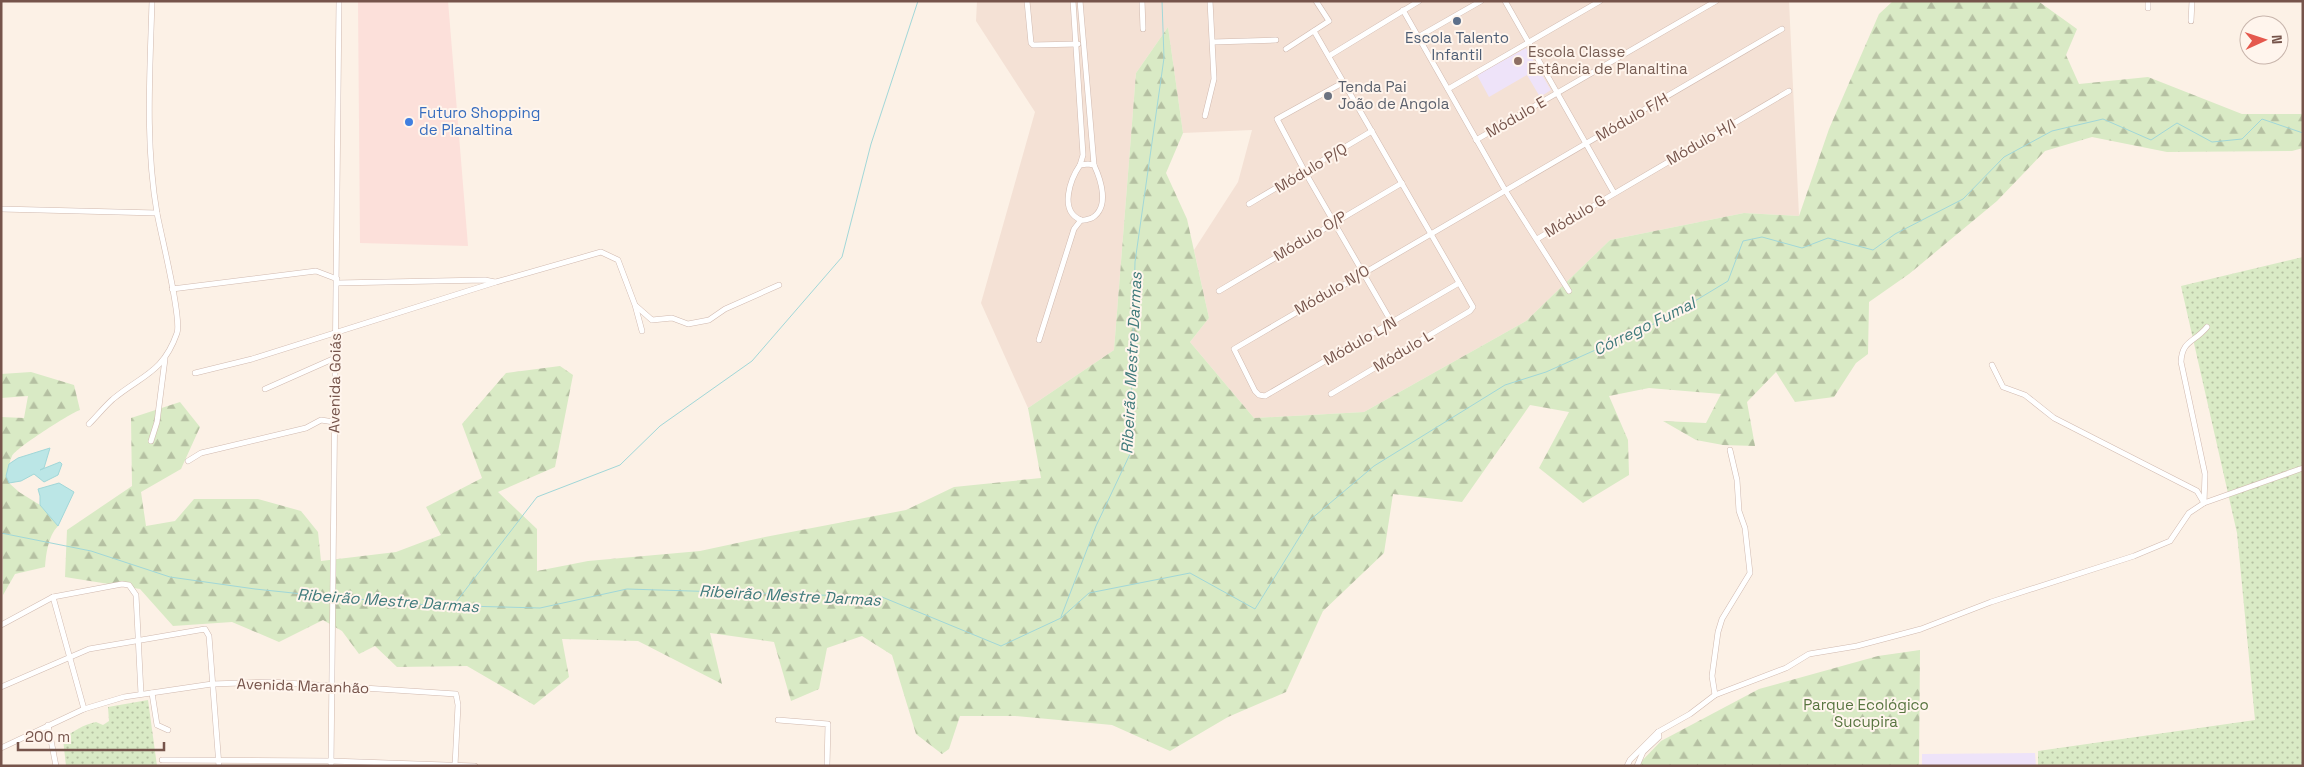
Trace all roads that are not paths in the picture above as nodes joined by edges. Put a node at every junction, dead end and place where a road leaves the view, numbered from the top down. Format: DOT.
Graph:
graph roads {
  1 [pos="152,1"];
  2 [pos="338,1"];
  3 [pos="1027,1"];
  4 [pos="1072,1"];
  5 [pos="1080,1"];
  6 [pos="1142,1"];
  7 [pos="1210,1"];
  8 [pos="1316,1"];
  9 [pos="1419,1"];
  10 [pos="1481,1"];
  11 [pos="1505,1"];
  12 [pos="1600,1"];
  13 [pos="1716,1"];
  14 [pos="2148,1"];
  15 [pos="2192,1"];
  16 [pos="2148,8"];
  17 [pos="1404,10"];
  18 [pos="2191,21"];
  19 [pos="1143,29"];
  20 [pos="1782,29"];
  21 [pos="1314,31"];
  22 [pos="1418,37"];
  23 [pos="1276,40"];
  24 [pos="1213,42"];
  25 [pos="1528,43"];
  26 [pos="1076,44"];
  27 [pos="1082,44"];
  28 [pos="1286,48"];
  29 [pos="1329,56"];
  30 [pos="1344,82"];
  31 [pos="1448,89"];
  32 [pos="1789,91"];
  33 [pos="1556,93"];
  34 [pos="1079,98"];
  35 [pos="1088,98"];
  36 [pos="1205,116"];
  37 [pos="1372,131"];
  38 [pos="1476,140"];
  39 [pos="1586,144"];
  40 [pos="1080,165"];
  41 [pos="1094,165"];
  42 [pos="1305,172"];
  43 [pos="1402,183"];
  44 [pos="1505,190"];
  45 [pos="1614,193"];
  46 [pos="1249,204"];
  47 [pos="1,209"];
  48 [pos="157,212"];
  49 [pos="1081,220"];
  50 [pos="1334,222"];
  51 [pos="1431,233"];
  52 [pos="1537,239"];
  53 [pos="1363,272"];
  54 [pos="336,281"];
  55 [pos="496,282"];
  56 [pos="1459,283"];
  57 [pos="779,285"];
  58 [pos="172,289"];
  59 [pos="1219,291"];
  60 [pos="1569,291"];
  61 [pos="635,305"];
  62 [pos="1392,323"];
  63 [pos="2206,327"];
  64 [pos="335,332"];
  65 [pos="642,332"];
  66 [pos="1039,340"];
  67 [pos="335,358"];
  68 [pos="165,359"];
  69 [pos="1992,364"];
  70 [pos="154,370"];
  71 [pos="195,373"];
  72 [pos="164,379"];
  73 [pos="265,389"];
  74 [pos="1331,394"];
  75 [pos="1259,395"];
  76 [pos="334,422"];
  77 [pos="89,424"];
  78 [pos="151,441"];
  79 [pos="1730,450"];
  80 [pos="188,461"];
  81 [pos="2303,468"];
  82 [pos="2204,503"];
  83 [pos="53,597"];
  84 [pos="1,625"];
  85 [pos="138,640"];
  86 [pos="69,658"];
  87 [pos="212,684"];
  88 [pos="1,687"];
  89 [pos="332,687"];
  90 [pos="152,693"];
  91 [pos="141,694"];
  92 [pos="1715,695"];
  93 [pos="84,709"];
  94 [pos="778,720"];
  95 [pos="48,725"];
  96 [pos="168,730"];
  97 [pos="1658,732"];
  98 [pos="1,748"];
  99 [pos="162,760"];
  100 [pos="219,763"];
  101 [pos="331,764"];
  102 [pos="455,765"];
  103 [pos="56,766"];
  104 [pos="475,766"];
  105 [pos="827,766"];
  106 [pos="1627,766"];
  107 [pos="1637,766"];
  1 -- 48 [label="street"];
  2 -- 54 [label="street, Avenida Goiás"];
  3 -- 26 [label="street"];
  4 -- 26 [label="street"];
  5 -- 27 [label="street"];
  6 -- 19 [label="street"];
  7 -- 24 [label="street"];
  8 -- 21 [label="street"];
  9 -- 17 [label="street"];
  10 -- 22 [label="street"];
  11 -- 25 [label="street"];
  12 -- 25 [label="street"];
  13 -- 33 [label="street, Módulo E"];
  14 -- 16 [label="street"];
  15 -- 18 [label="street"];
  17 -- 22 [label="street"];
  17 -- 29 [label="street"];
  20 -- 39 [label="street, Módulo F/H"];
  21 -- 28 [label="street"];
  21 -- 29 [label="street"];
  22 -- 31 [label="street"];
  23 -- 24 [label="street"];
  24 -- 36 [label="street"];
  25 -- 31 [label="street"];
  25 -- 33 [label="street"];
  26 -- 27 [label="street"];
  26 -- 34 [label="street"];
  27 -- 35 [label="street"];
  29 -- 30 [label="street"];
  30 -- 37 [label="street"];
  30 -- 42 [label="street"];
  31 -- 38 [label="street"];
  32 -- 45 [label="street, Módulo H/I"];
  33 -- 38 [label="street, Módulo E"];
  33 -- 39 [label="street"];
  34 -- 35 [label="street"];
  34 -- 40 [label="street"];
  35 -- 41 [label="street"];
  37 -- 42 [label="street, Módulo P/Q"];
  37 -- 43 [label="street"];
  38 -- 44 [label="street"];
  39 -- 44 [label="street"];
  39 -- 45 [label="street"];
  40 -- 41 [label="street"];
  40 -- 49 [label="street"];
  41 -- 49 [label="street"];
  42 -- 46 [label="street, Módulo P/Q"];
  42 -- 50 [label="street"];
  43 -- 50 [label="street, Módulo O/P"];
  43 -- 51 [label="street"];
  44 -- 51 [label="street, Módulo N/O"];
  44 -- 52 [label="street"];
  45 -- 52 [label="street, Módulo G"];
  47 -- 48 [label="street"];
  48 -- 58 [label="street"];
  49 -- 66 [label="street"];
  50 -- 53 [label="street"];
  50 -- 59 [label="street, Módulo O/P"];
  51 -- 53 [label="street, Módulo N/O"];
  51 -- 56 [label="street"];
  52 -- 60 [label="street, Módulo G"];
  53 -- 62 [label="street"];
  53 -- 75 [label="street, Módulo N/O"];
  54 -- 55 [label="street"];
  54 -- 58 [label="street"];
  54 -- 64 [label="street, Avenida Goiás"];
  55 -- 61 [label="street"];
  55 -- 64 [label="street"];
  56 -- 62 [label="street, Módulo L/N"];
  56 -- 74 [label="street, Módulo L"];
  57 -- 61 [label="street"];
  58 -- 68 [label="street"];
  61 -- 65 [label="street"];
  62 -- 75 [label="street, Módulo L/N"];
  63 -- 82 [label="street"];
  64 -- 67 [label="street, Avenida Goiás"];
  64 -- 71 [label="street"];
  67 -- 73 [label="street"];
  67 -- 76 [label="street, Avenida Goiás"];
  68 -- 70 [label="street"];
  68 -- 72 [label="street"];
  69 -- 82 [label="street"];
  70 -- 72 [label="street"];
  70 -- 77 [label="street"];
  72 -- 78 [label="street"];
  76 -- 80 [label="street"];
  76 -- 89 [label="street, Avenida Goiás"];
  79 -- 92 [label="street"];
  81 -- 82 [label="street"];
  82 -- 92 [label="street"];
  83 -- 84 [label="street"];
  83 -- 85 [label="street"];
  83 -- 86 [label="street"];
  85 -- 86 [label="street"];
  85 -- 87 [label="street"];
  85 -- 91 [label="street"];
  86 -- 88 [label="street"];
  86 -- 93 [label="street"];
  87 -- 89 [label="street, Avenida Maranhão"];
  87 -- 90 [label="street, Avenida Maranhão"];
  87 -- 100 [label="street"];
  89 -- 101 [label="street, Avenida Goiás"];
  89 -- 102 [label="street, Avenida Maranhão"];
  90 -- 91 [label="street, Avenida Maranhão"];
  90 -- 96 [label="street"];
  91 -- 93 [label="street, Avenida Maranhão"];
  92 -- 97 [label="street"];
  93 -- 95 [label="street, Avenida Maranhão"];
  94 -- 105 [label="street"];
  95 -- 98 [label="street, Avenida Maranhão"];
  95 -- 103 [label="street"];
  97 -- 106 [label="street"];
  97 -- 107 [label="street"];
  99 -- 100 [label="street"];
  100 -- 101 [label="street"];
  101 -- 102 [label="street"];
  102 -- 104 [label="street"];
}
